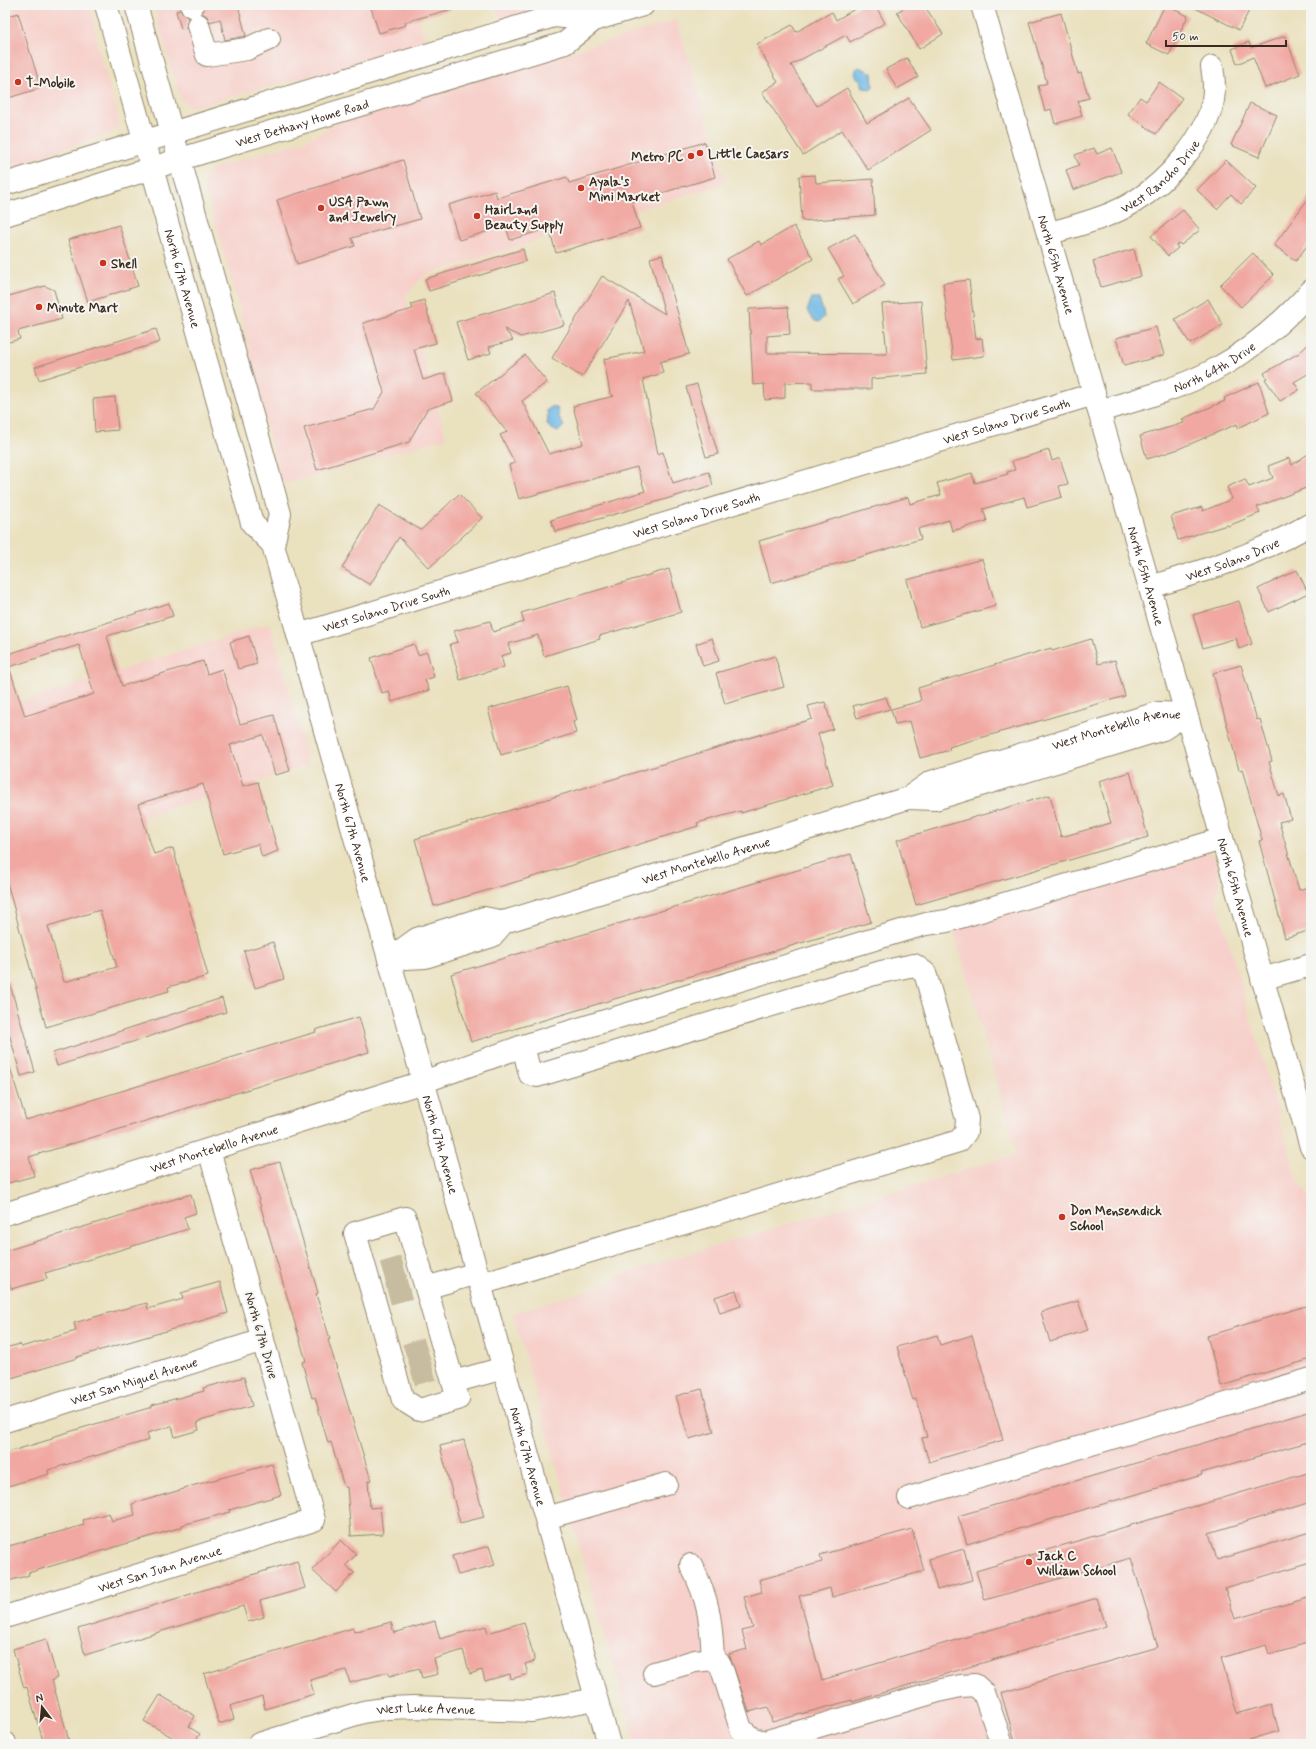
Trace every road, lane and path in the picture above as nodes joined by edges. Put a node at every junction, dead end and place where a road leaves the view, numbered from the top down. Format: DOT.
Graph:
graph roads {
  1 [pos="106,5"];
  2 [pos="136,5"];
  3 [pos="643,5"];
  4 [pos="982,5"];
  5 [pos="194,12"];
  6 [pos="594,20"];
  7 [pos="269,39"];
  8 [pos="1212,67"];
  9 [pos="173,132"];
  10 [pos="146,141"];
  11 [pos="180,159"];
  12 [pos="153,168"];
  13 [pos="5,184"];
  14 [pos="5,215"];
  15 [pos="1048,234"];
  16 [pos="1311,291"];
  17 [pos="1096,402"];
  18 [pos="1311,524"];
  19 [pos="273,545"];
  20 [pos="1150,587"];
  21 [pos="298,635"];
  22 [pos="1186,714"];
  23 [pos="1222,839"];
  24 [pos="389,959"];
  25 [pos="1311,965"];
  26 [pos="1262,979"];
  27 [pos="522,1046"];
  28 [pos="423,1082"];
  29 [pos="1311,1147"];
  30 [pos="209,1150"];
  31 [pos="5,1214"];
  32 [pos="478,1278"];
  33 [pos="421,1286"];
  34 [pos="263,1340"];
  35 [pos="504,1368"];
  36 [pos="446,1372"];
  37 [pos="1311,1379"];
  38 [pos="5,1420"];
  39 [pos="666,1484"];
  40 [pos="909,1498"];
  41 [pos="546,1518"];
  42 [pos="314,1520"];
  43 [pos="691,1565"];
  44 [pos="5,1617"];
  45 [pos="713,1659"];
  46 [pos="654,1673"];
  47 [pos="596,1699"];
  48 [pos="259,1744"];
  49 [pos="609,1744"];
  50 [pos="1002,1744"];
  1 -- 10 [label="street, North 67th Avenue"];
  2 -- 9 [label="street, North 67th Avenue"];
  3 -- 6 [label="street, West Bethany Home Road"];
  4 -- 15 [label="street, North 65th Avenue"];
  5 -- 7 [label="street"];
  6 -- 9 [label="street, West Bethany Home Road"];
  6 -- 11 [label="street, West Bethany Home Road"];
  8 -- 15 [label="street, West Rancho Drive"];
  9 -- 10 [label="street, West Bethany Home Road"];
  9 -- 11 [label="street, North 67th Avenue"];
  10 -- 12 [label="street, North 67th Avenue"];
  10 -- 13 [label="street, West Bethany Home Road"];
  11 -- 12 [label="street, West Bethany Home Road"];
  11 -- 19 [label="street, North 67th Avenue"];
  12 -- 14 [label="street, West Bethany Home Road"];
  12 -- 19 [label="street, North 67th Avenue"];
  15 -- 17 [label="street, North 65th Avenue"];
  16 -- 17 [label="street, North 64th Drive"];
  17 -- 20 [label="street, North 65th Avenue"];
  17 -- 21 [label="street, West Solano Drive South"];
  18 -- 20 [label="street, West Solano Drive"];
  19 -- 21 [label="street, North 67th Avenue"];
  20 -- 22 [label="street, North 65th Avenue"];
  21 -- 24 [label="street, North 67th Avenue"];
  22 -- 23 [label="street, North 65th Avenue"];
  22 -- 24 [label="street, West Montebello Avenue"];
  23 -- 26 [label="street, North 65th Avenue"];
  23 -- 27 [label="street, West Montebello Avenue"];
  24 -- 28 [label="street, North 67th Avenue"];
  25 -- 26 [label="street"];
  26 -- 29 [label="street, North 65th Avenue"];
  27 -- 28 [label="street, West Montebello Avenue"];
  27 -- 32 [label="street"];
  28 -- 30 [label="street, West Montebello Avenue"];
  28 -- 32 [label="street, North 67th Avenue"];
  30 -- 31 [label="street, West Montebello Avenue"];
  30 -- 34 [label="street, North 67th Drive"];
  32 -- 33 [label="street"];
  32 -- 35 [label="street, North 67th Avenue"];
  33 -- 36 [label="street"];
  33 -- 36 [label="street"];
  34 -- 38 [label="street, West San Miguel Avenue"];
  34 -- 42 [label="street, North 67th Drive"];
  35 -- 36 [label="street"];
  35 -- 41 [label="street, North 67th Avenue"];
  37 -- 40 [label="street"];
  39 -- 41 [label="street"];
  41 -- 47 [label="street, North 67th Avenue"];
  42 -- 44 [label="street, West San Juan Avenue"];
  43 -- 45 [label="street"];
  45 -- 46 [label="street"];
  45 -- 50 [label="street"];
  47 -- 48 [label="street, West Luke Avenue"];
  47 -- 49 [label="street, North 67th Avenue"];
}
